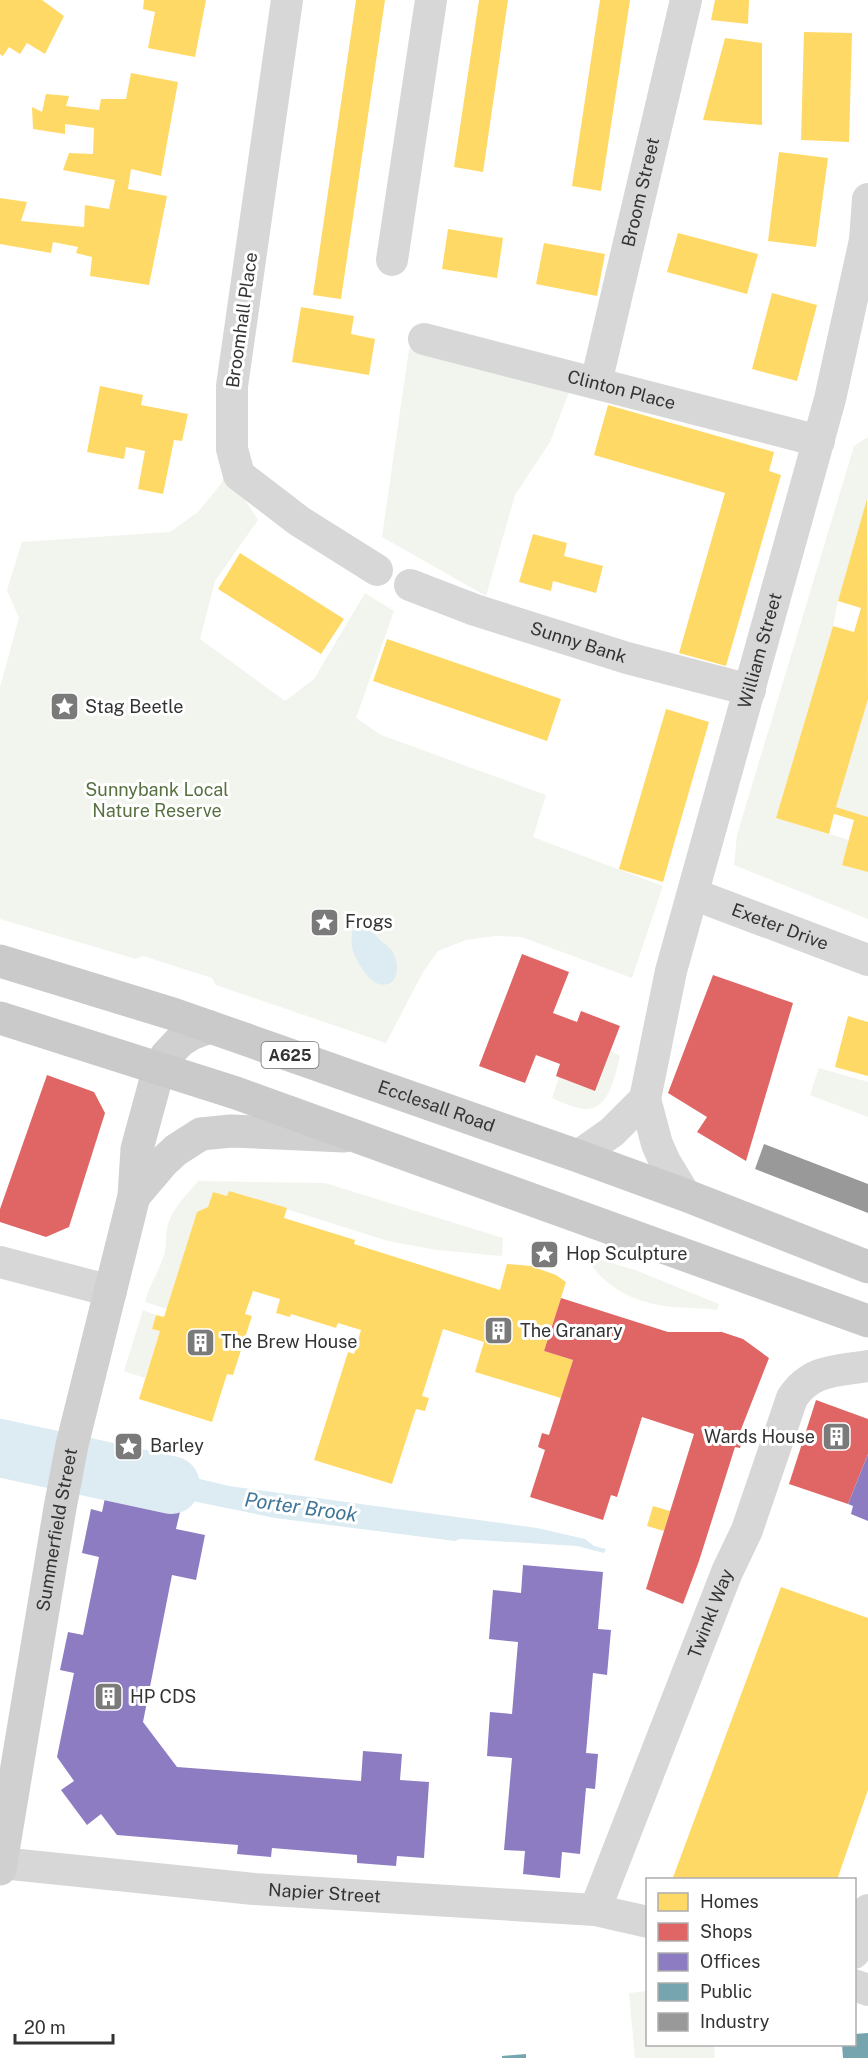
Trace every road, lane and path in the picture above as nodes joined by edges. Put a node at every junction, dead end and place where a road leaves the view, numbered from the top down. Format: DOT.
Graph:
graph roads {
  1 [pos="287,0"];
  2 [pos="431,0"];
  3 [pos="686,0"];
  4 [pos="868,199"];
  5 [pos="392,260"];
  6 [pos="424,339"];
  7 [pos="596,383"];
  8 [pos="819,441"];
  9 [pos="377,570"];
  10 [pos="410,585"];
  11 [pos="750,690"];
  12 [pos="693,894"];
  13 [pos="868,960"];
  14 [pos="0,961"];
  15 [pos="0,1018"];
  16 [pos="210,1027"];
  17 [pos="159,1068"];
  18 [pos="645,1099"];
  19 [pos="355,1136"];
  20 [pos="578,1156"];
  21 [pos="685,1195"];
  22 [pos="134,1196"];
  23 [pos="0,1263"];
  24 [pos="868,1267"];
  25 [pos="111,1291"];
  26 [pos="868,1321"];
  27 [pos="868,1366"];
  28 [pos="0,1865"];
  29 [pos="595,1910"];
  30 [pos="868,1910"];
  31 [pos="646,1922"];
  32 [pos="856,1950"];
  1 -- 9 [label="street, Broomhall Place"];
  2 -- 5 [label="street"];
  3 -- 7 [label="street, Broom Street"];
  4 -- 8 [label="street, William Street"];
  6 -- 7 [label="street, Clinton Place"];
  7 -- 8 [label="street, Clinton Place"];
  8 -- 11 [label="street, William Street"];
  10 -- 11 [label="street, Sunny Bank"];
  11 -- 12 [label="street, William Street"];
  12 -- 13 [label="street, Exeter Drive"];
  12 -- 18 [label="street, William Street"];
  14 -- 16 [label="main road, Ecclesall Road / A625"];
  15 -- 17 [label="main road"];
  16 -- 17 [label="street, Summerfield Street"];
  16 -- 20 [label="main road, Ecclesall Road / A625"];
  17 -- 19 [label="main road"];
  17 -- 22 [label="street, Summerfield Street"];
  18 -- 20 [label="street"];
  18 -- 21 [label="street, William Street"];
  19 -- 22 [label="street, Summerfield Street"];
  19 -- 26 [label="main road"];
  20 -- 21 [label="main road, Ecclesall Road / A625"];
  21 -- 24 [label="main road, Ecclesall Road / A625"];
  22 -- 25 [label="street, Summerfield Street"];
  23 -- 25 [label="street"];
  25 -- 28 [label="street, Summerfield Street"];
  27 -- 29 [label="street, Twinkl Way"];
  28 -- 29 [label="street, Napier Street"];
  29 -- 31 [label="street, Napier Street"];
  30 -- 32 [label="street"];
}
